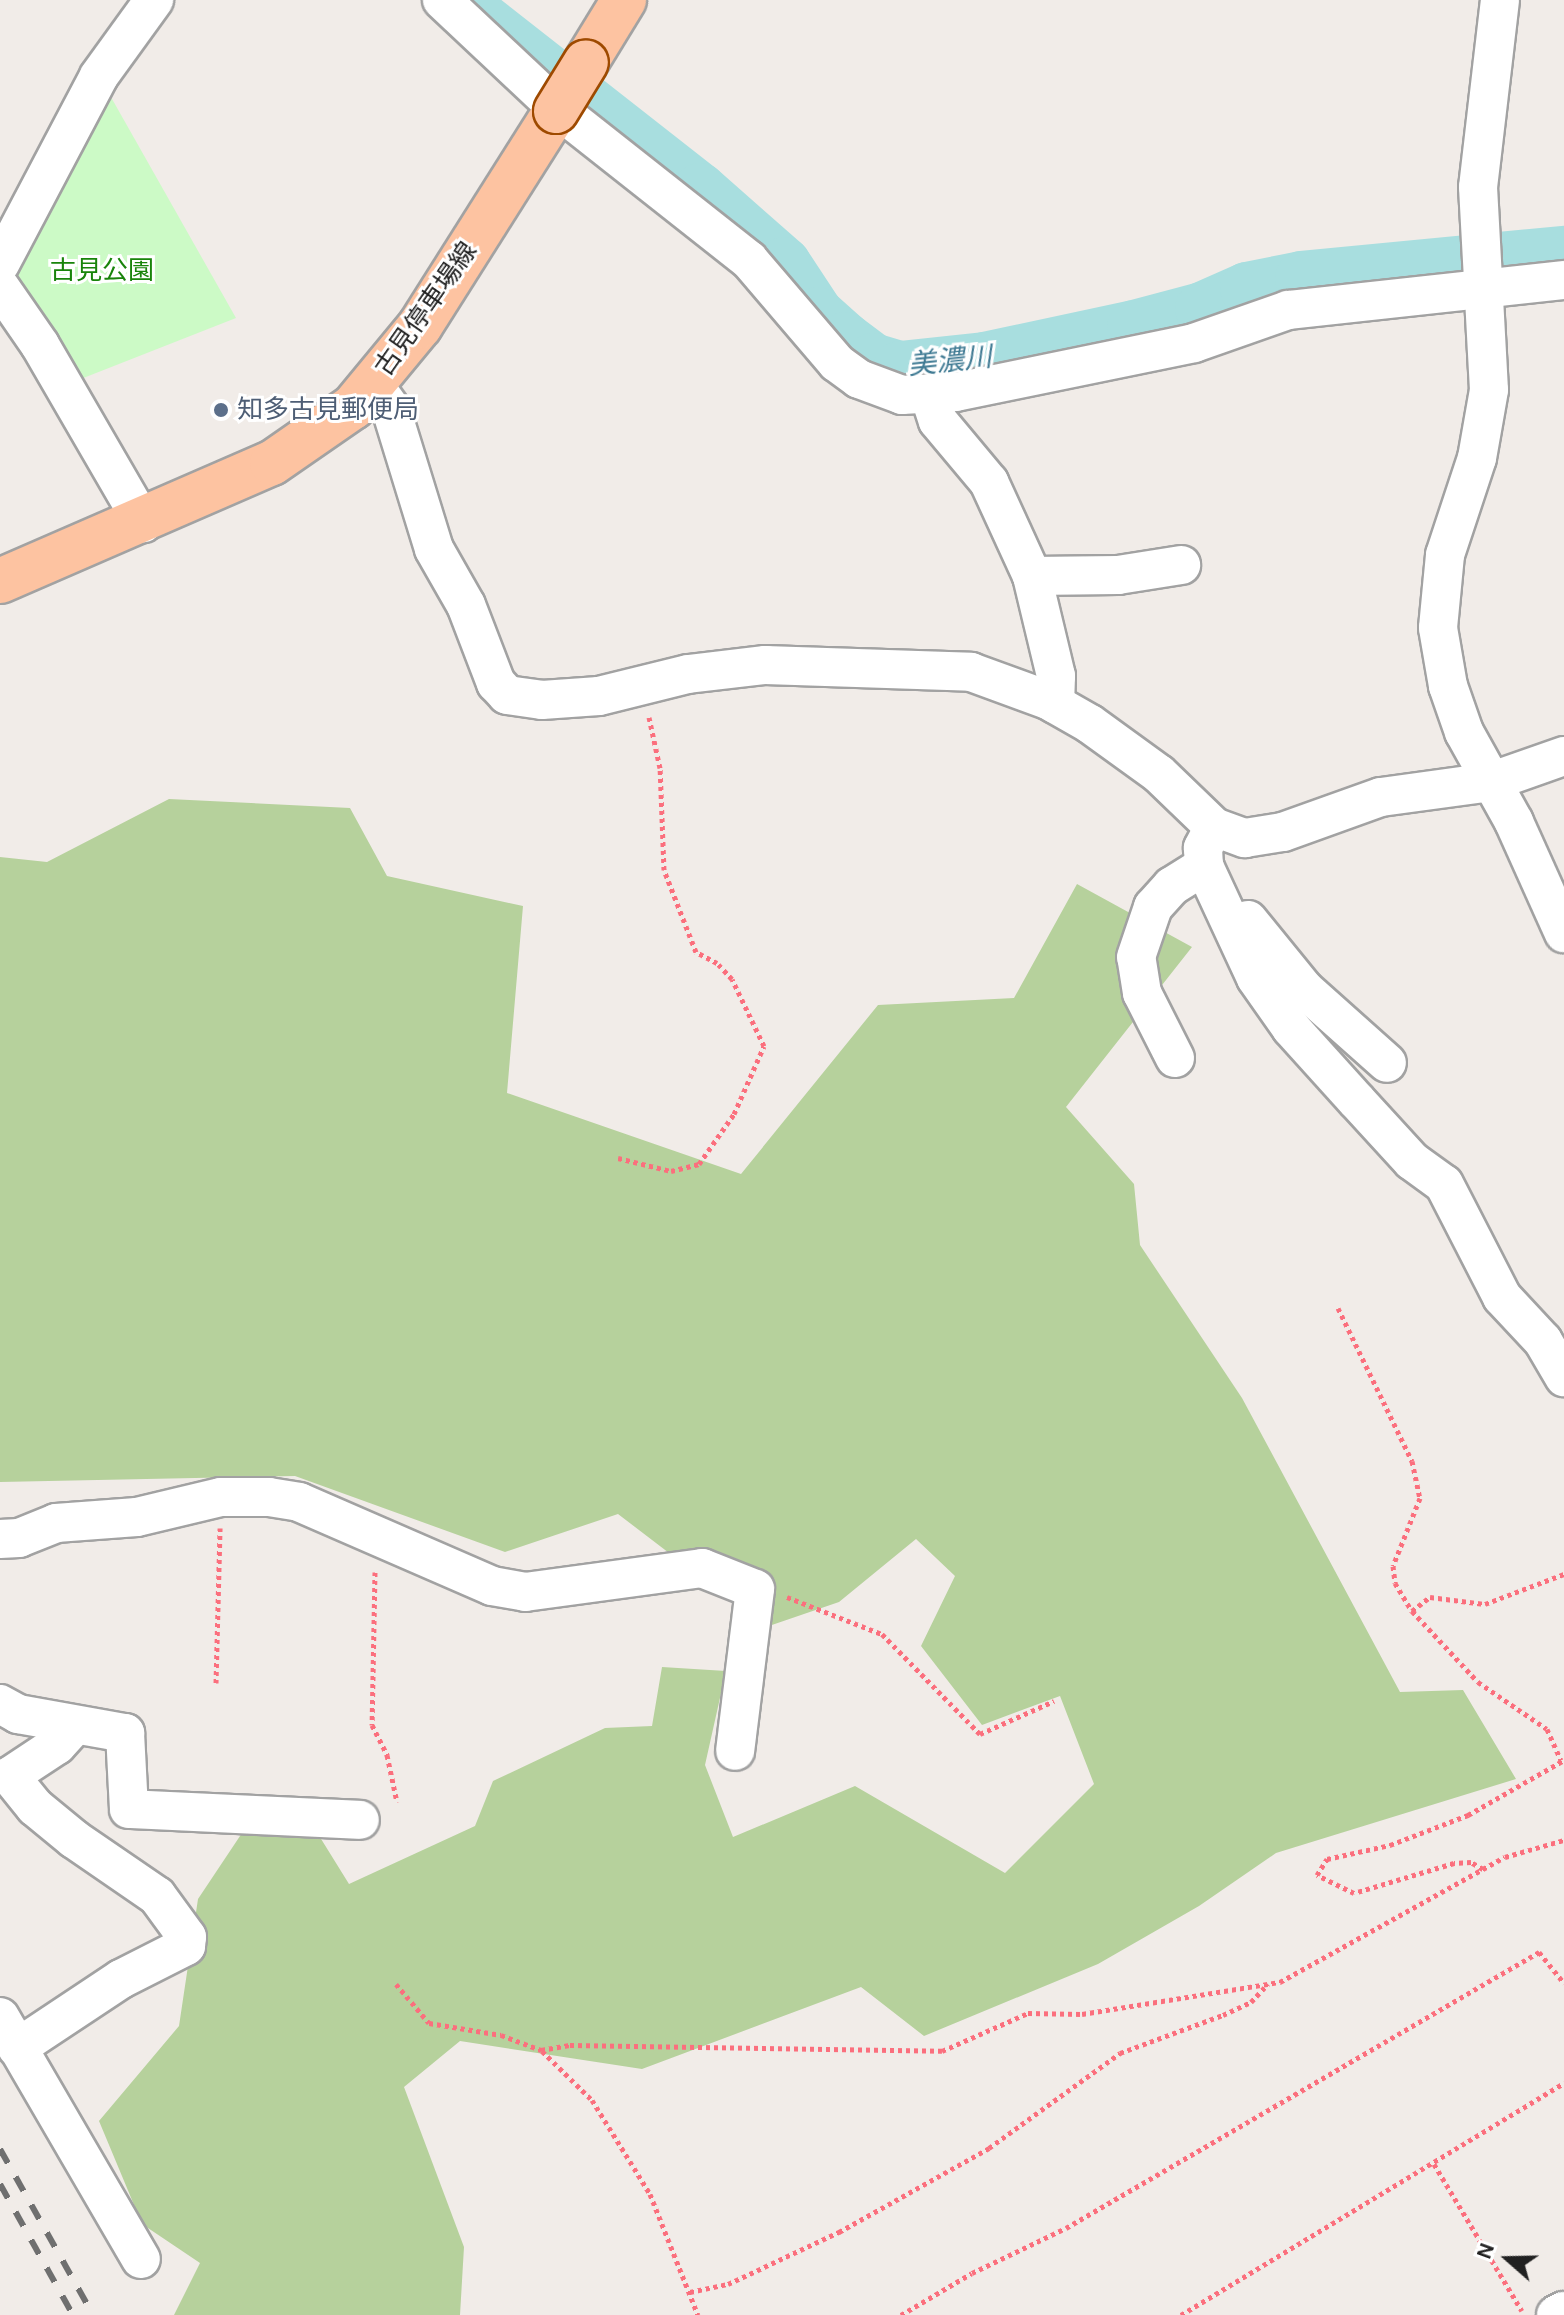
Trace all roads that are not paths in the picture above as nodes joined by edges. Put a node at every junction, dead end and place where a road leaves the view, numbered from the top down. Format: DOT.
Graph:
graph roads {
  1 [pos="154,0"];
  2 [pos="442,0"];
  3 [pos="624,0"];
  4 [pos="1500,0"];
  5 [pos="557,110"];
  6 [pos="0,264"];
  7 [pos="1564,280"];
  8 [pos="0,287"];
  9 [pos="1486,288"];
  10 [pos="373,384"];
  11 [pos="930,397"];
  12 [pos="143,523"];
  13 [pos="1181,565"];
  14 [pos="1032,576"];
  15 [pos="0,581"];
  16 [pos="1055,704"];
  17 [pos="1564,756"];
  18 [pos="1490,782"];
  19 [pos="1222,831"];
  20 [pos="1204,866"];
  21 [pos="1564,933"];
  22 [pos="1175,1058"];
  23 [pos="1387,1063"];
  24 [pos="1564,1377"];
  25 [pos="0,1539"];
  26 [pos="0,1704"];
  27 [pos="75,1725"];
  28 [pos="735,1751"];
  29 [pos="360,1820"];
  30 [pos="8,2032"];
  31 [pos="141,2259"];
  32 [pos="1564,2311"];
  33 [pos="1556,2315"];
  1 -- 6 [label="street"];
  2 -- 5 [label="street"];
  3 -- 5 [label="main road, 古見停車場線, bridge"];
  4 -- 9 [label="street"];
  5 -- 10 [label="main road, 古見停車場線"];
  5 -- 11 [label="street"];
  7 -- 9 [label="street"];
  8 -- 12 [label="street"];
  9 -- 11 [label="street"];
  9 -- 18 [label="street"];
  10 -- 12 [label="main road, 古見停車場線"];
  10 -- 16 [label="street"];
  11 -- 14 [label="street"];
  12 -- 15 [label="main road, 古見停車場線"];
  13 -- 14 [label="street"];
  14 -- 16 [label="street"];
  16 -- 19 [label="street"];
  17 -- 18 [label="street"];
  18 -- 19 [label="street"];
  18 -- 21 [label="street"];
  19 -- 20 [label="street"];
  19 -- 23 [label="street"];
  20 -- 22 [label="street"];
  20 -- 24 [label="street"];
  25 -- 28 [label="street"];
  26 -- 27 [label="street"];
  27 -- 29 [label="street"];
  27 -- 30 [label="street"];
  30 -- 31 [label="street"];
  32 -- 33 [label="street"];
}
